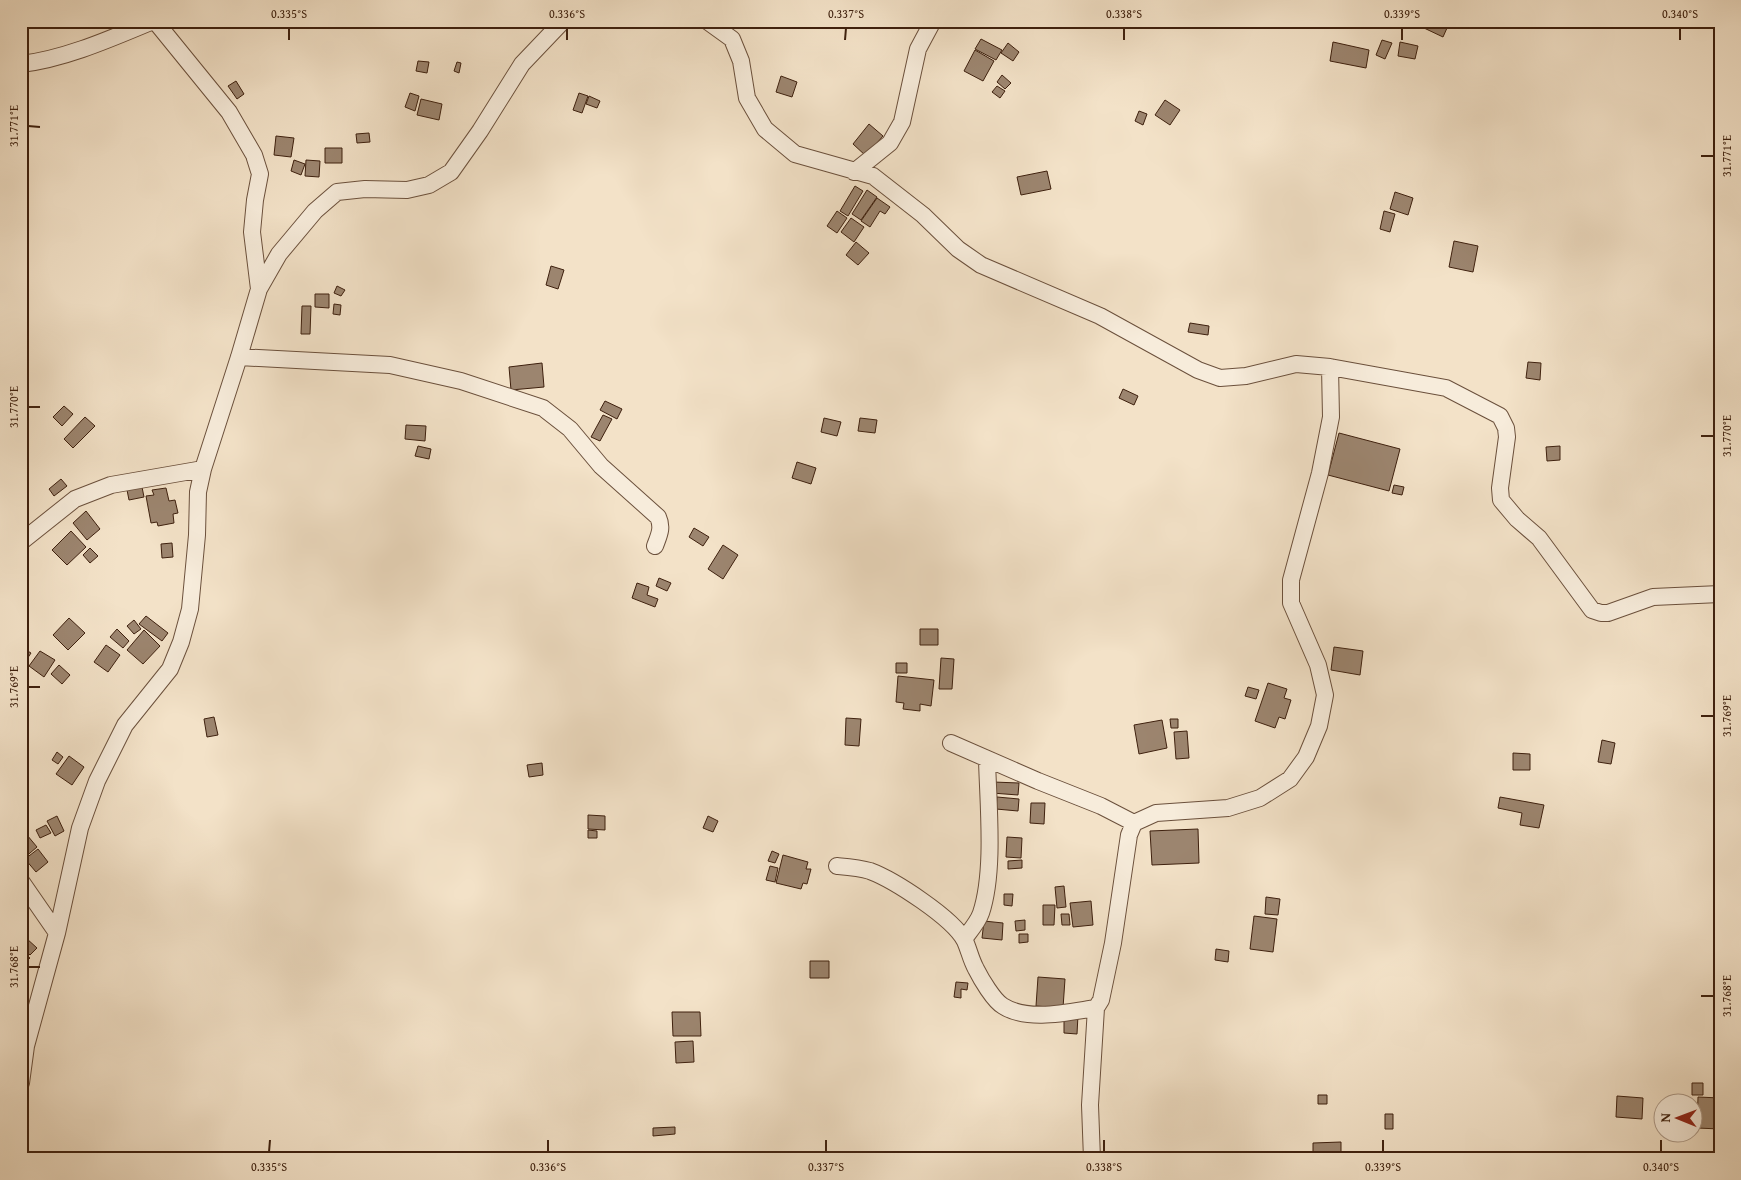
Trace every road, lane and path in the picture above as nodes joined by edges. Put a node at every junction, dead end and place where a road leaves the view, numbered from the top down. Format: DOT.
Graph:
graph roads {
  1 [pos="154,21"];
  2 [pos="563,21"];
  3 [pos="707,21"];
  4 [pos="932,21"];
  5 [pos="21,64"];
  6 [pos="854,172"];
  7 [pos="259,289"];
  8 [pos="239,357"];
  9 [pos="1330,367"];
  10 [pos="203,469"];
  11 [pos="21,542"];
  12 [pos="655,546"];
  13 [pos="1720,594"];
  14 [pos="951,743"];
  15 [pos="987,758"];
  16 [pos="1134,823"];
  17 [pos="837,866"];
  18 [pos="21,880"];
  19 [pos="57,933"];
  20 [pos="964,939"];
  21 [pos="1096,1008"];
  22 [pos="21,1083"];
  23 [pos="1092,1159"];
  1 -- 5 [label="street"];
  1 -- 7 [label="street"];
  2 -- 7 [label="street"];
  3 -- 6 [label="street"];
  4 -- 6 [label="street"];
  6 -- 9 [label="street"];
  7 -- 8 [label="street"];
  8 -- 10 [label="street"];
  8 -- 12 [label="street"];
  9 -- 13 [label="street"];
  9 -- 16 [label="street"];
  10 -- 11 [label="street"];
  10 -- 19 [label="street"];
  14 -- 15 [label="street"];
  15 -- 16 [label="street"];
  15 -- 20 [label="street"];
  16 -- 21 [label="street"];
  17 -- 20 [label="street"];
  18 -- 19 [label="street"];
  19 -- 22 [label="street"];
  20 -- 21 [label="street"];
  21 -- 23 [label="street"];
}
